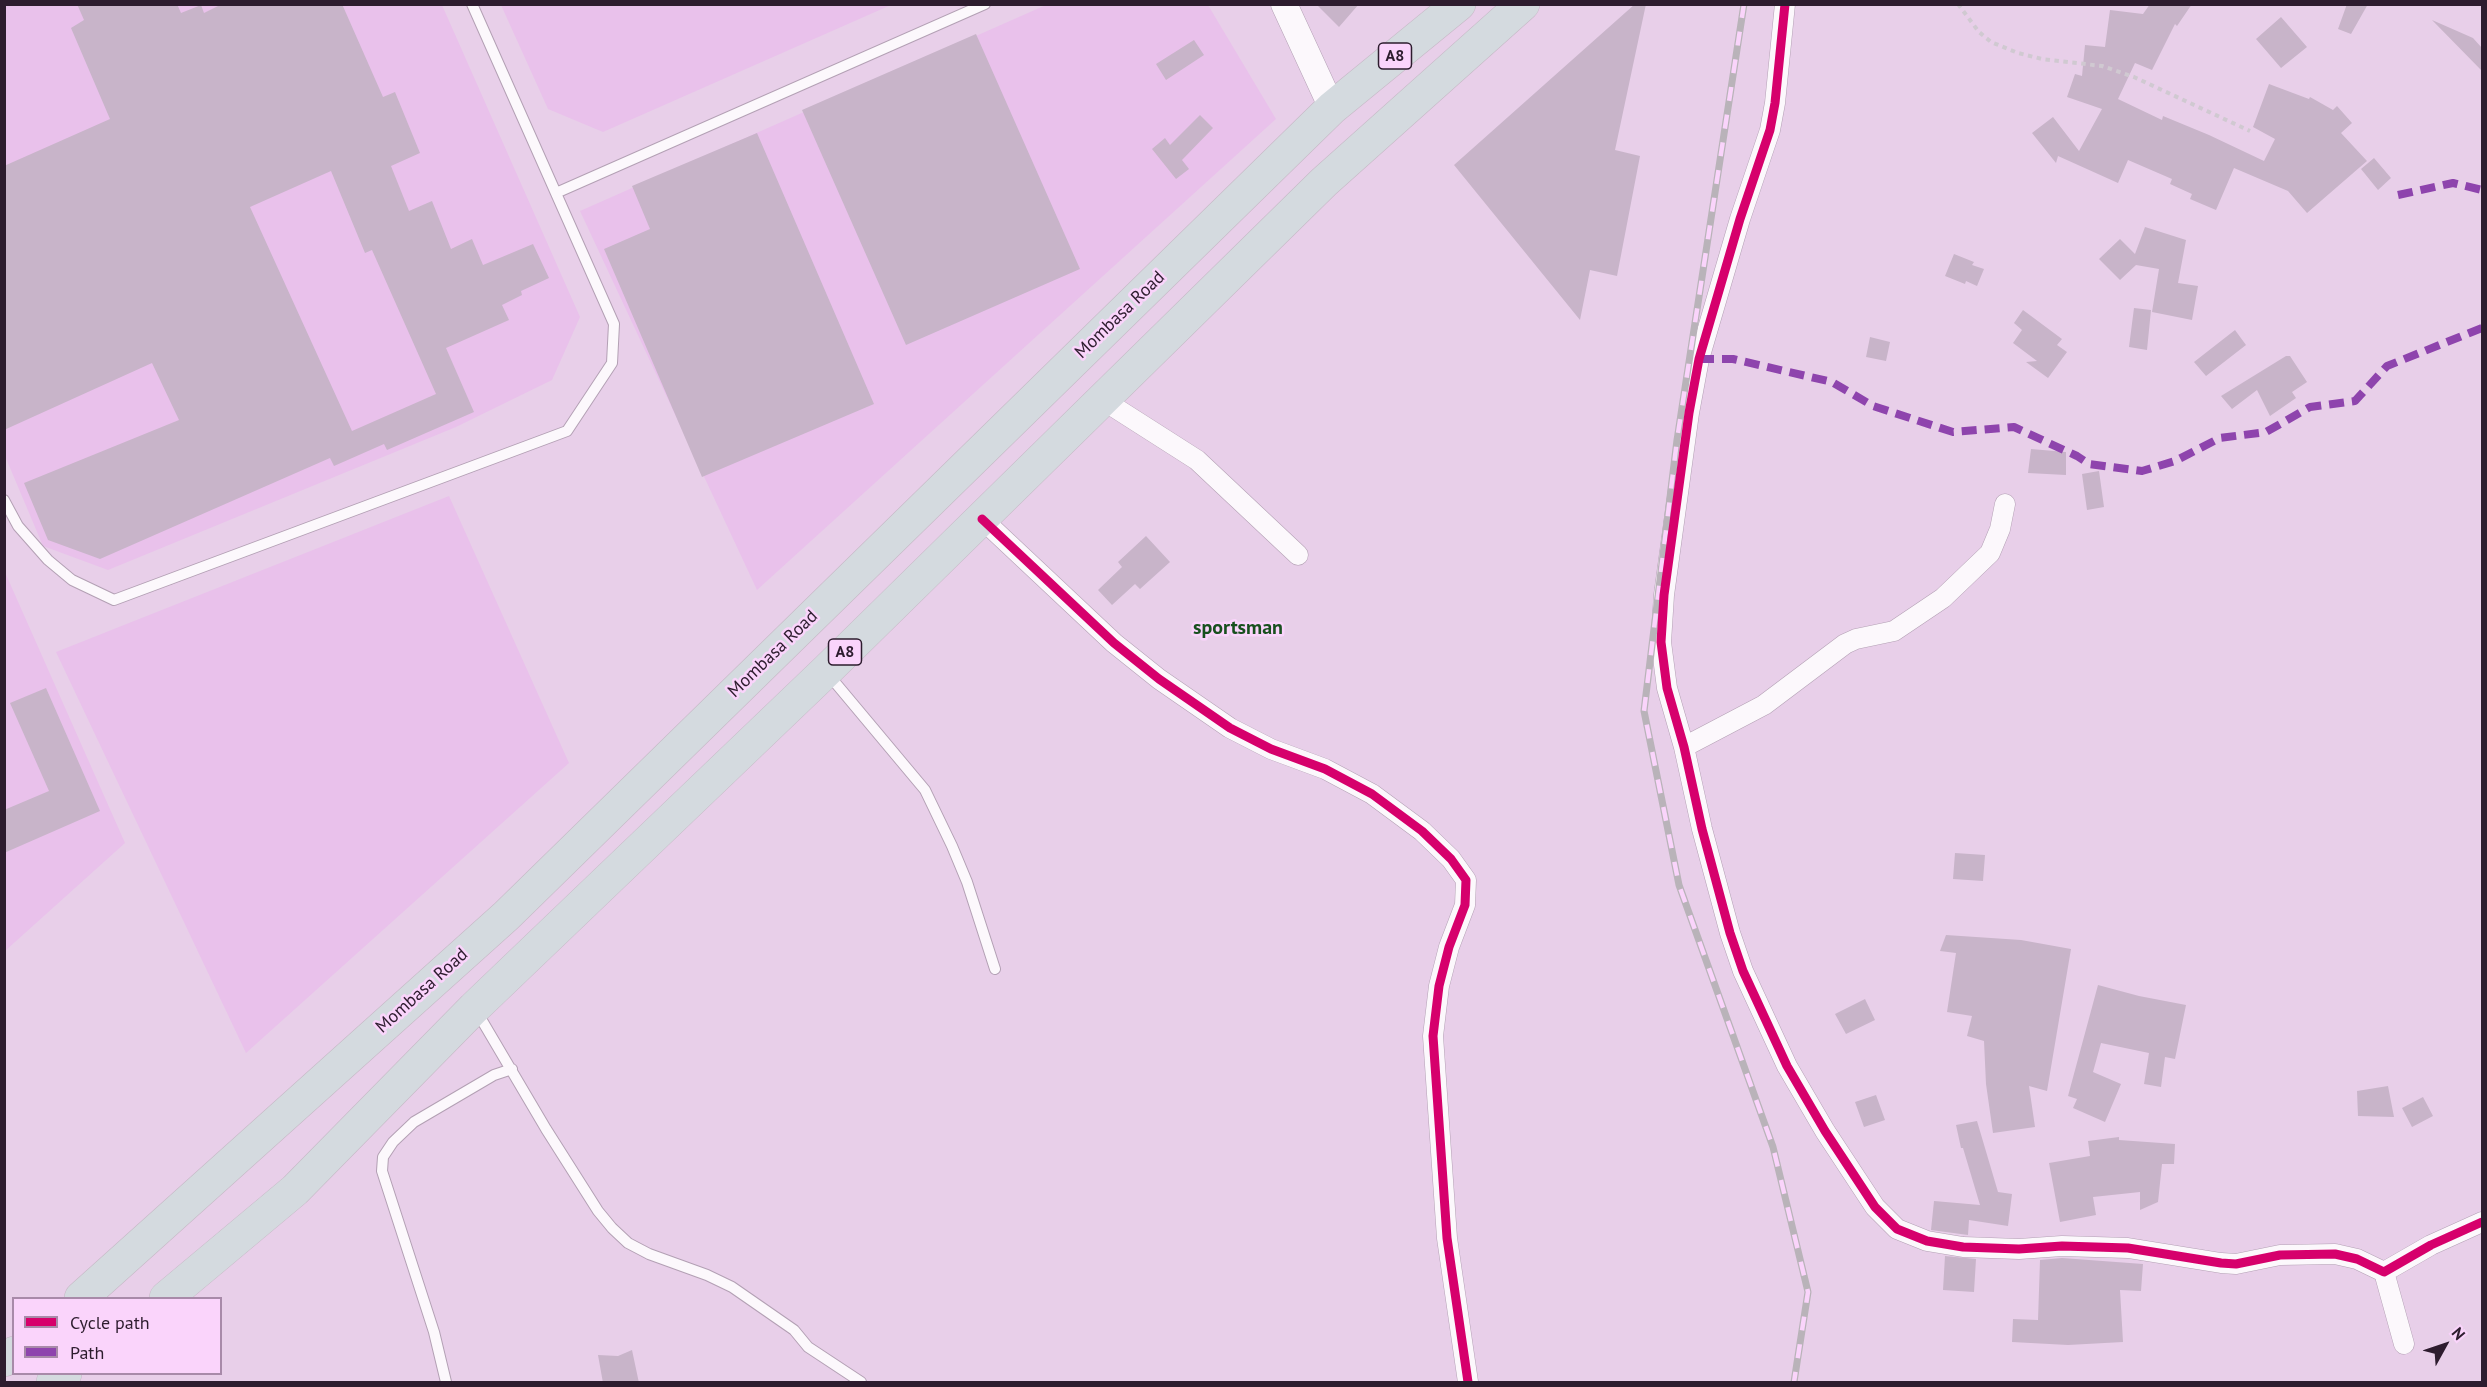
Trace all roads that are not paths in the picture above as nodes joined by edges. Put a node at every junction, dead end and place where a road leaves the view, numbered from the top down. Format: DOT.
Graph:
graph roads {
  1 [pos="472,4"];
  2 [pos="985,4"];
  3 [pos="1284,4"];
  4 [pos="1459,4"];
  5 [pos="1523,4"];
  6 [pos="1785,4"];
  7 [pos="1332,108"];
  8 [pos="556,193"];
  9 [pos="1103,400"];
  10 [pos="4,500"];
  11 [pos="2005,504"];
  12 [pos="982,519"];
  13 [pos="1298,555"];
  14 [pos="826,671"];
  15 [pos="1684,747"];
  16 [pos="995,969"];
  17 [pos="474,1008"];
  18 [pos="512,1069"];
  19 [pos="2482,1222"];
  20 [pos="2384,1272"];
  21 [pos="83,1297"];
  22 [pos="168,1297"];
  23 [pos="2404,1344"];
  24 [pos="446,1383"];
  25 [pos="861,1383"];
  26 [pos="1468,1383"];
  1 -- 8 [label="lane"];
  2 -- 8 [label="lane"];
  3 -- 7 [label="street"];
  4 -- 7 [label="highway, Mombasa Road / A8"];
  5 -- 9 [label="highway, A8"];
  6 -- 15 [label="street"];
  7 -- 21 [label="highway, Mombasa Road / A8"];
  8 -- 10 [label="lane"];
  9 -- 12 [label="highway, A8"];
  9 -- 13 [label="street"];
  11 -- 15 [label="street"];
  12 -- 14 [label="highway, A8"];
  12 -- 26 [label="street"];
  14 -- 16 [label="lane"];
  14 -- 17 [label="highway, A8"];
  15 -- 20 [label="street"];
  17 -- 18 [label="lane"];
  17 -- 22 [label="highway, A8"];
  18 -- 24 [label="lane"];
  18 -- 25 [label="lane"];
  19 -- 20 [label="street"];
  20 -- 23 [label="street"];
}
